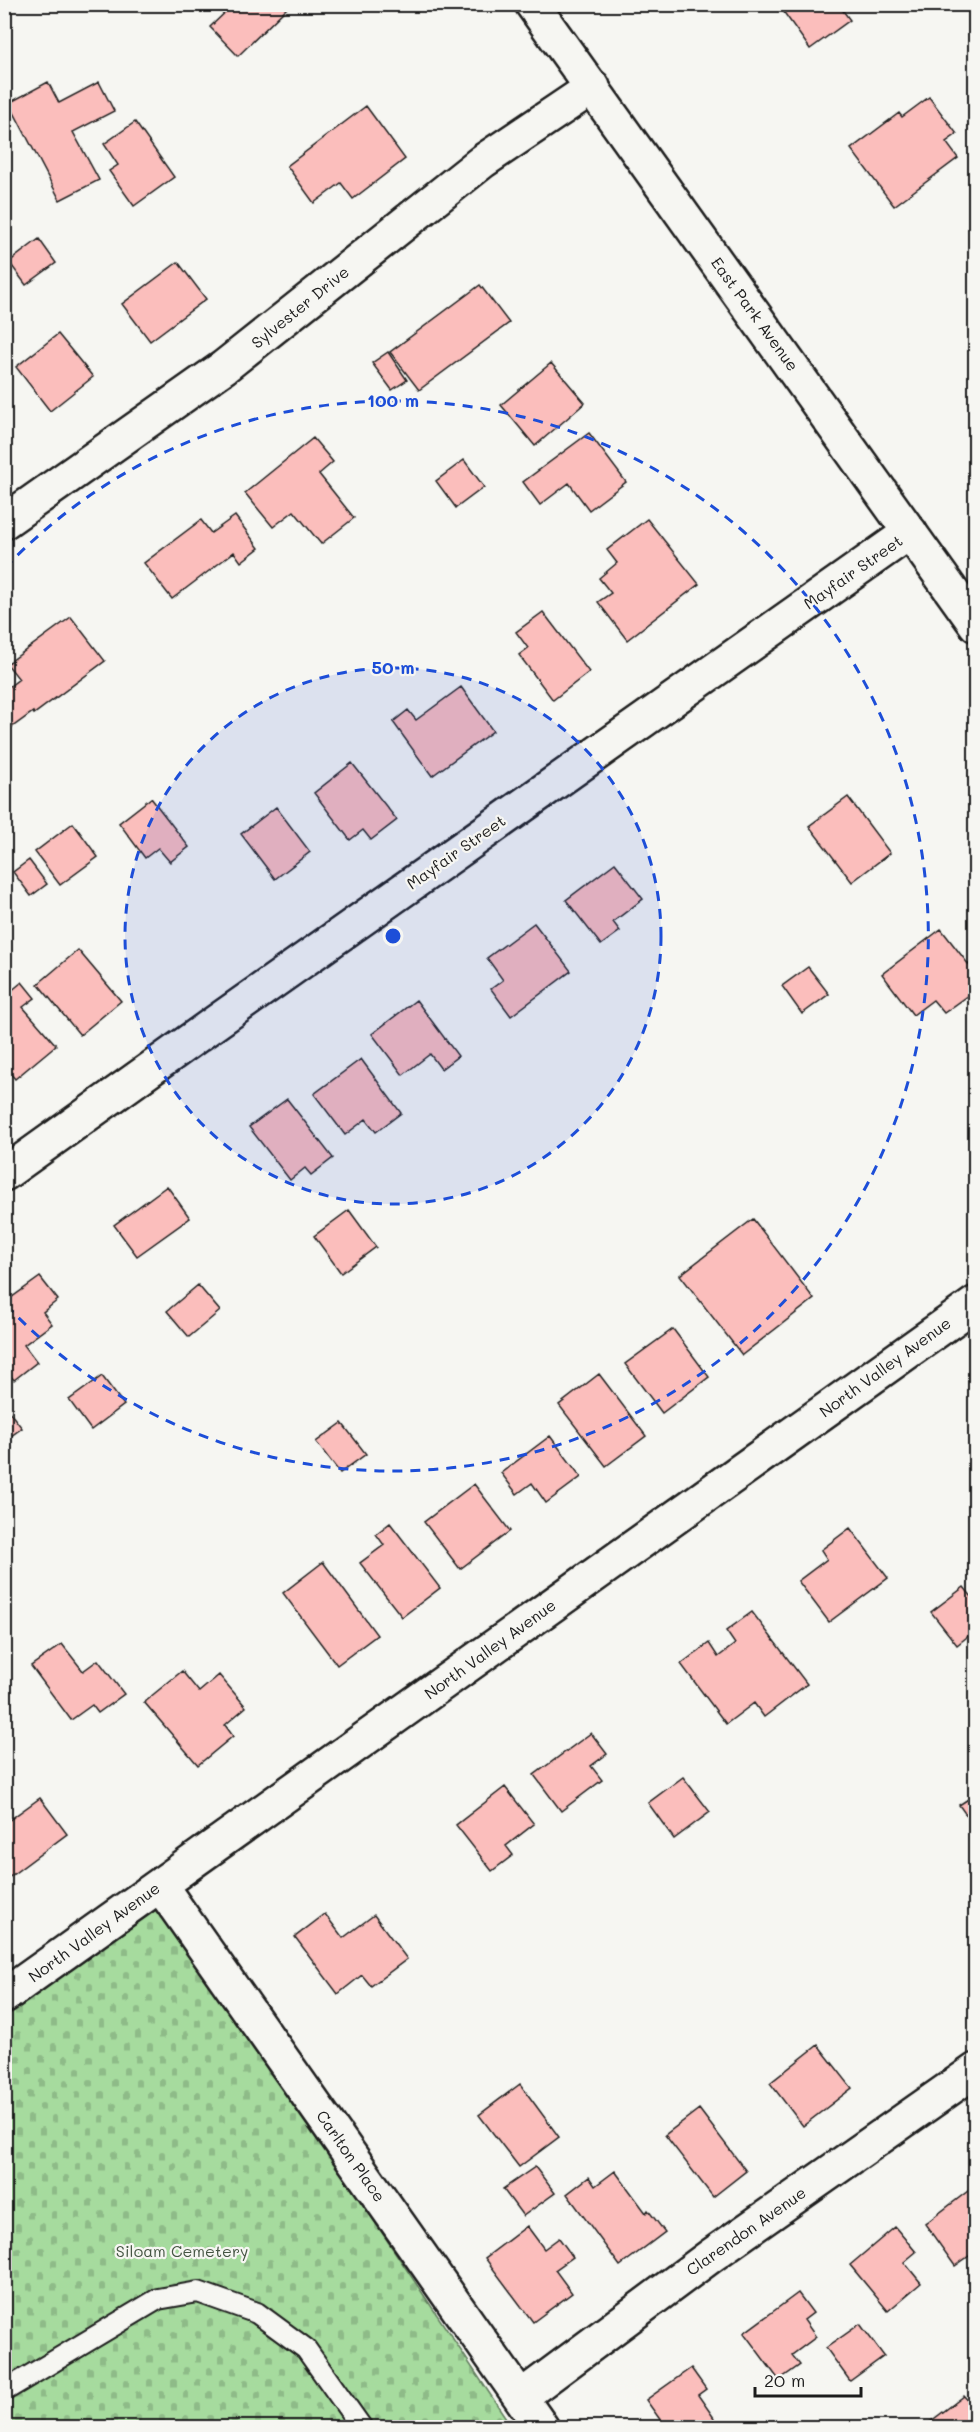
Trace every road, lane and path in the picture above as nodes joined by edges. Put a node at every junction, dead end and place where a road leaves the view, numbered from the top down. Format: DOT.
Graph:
graph roads {
  1 [pos="532,4"];
  2 [pos="593,87"];
  3 [pos="4,522"];
  4 [pos="910,532"];
  5 [pos="975,625"];
  6 [pos="4,1174"];
  7 [pos="975,1303"];
  8 [pos="160,1885"];
  9 [pos="4,1996"];
  10 [pos="975,2070"];
  11 [pos="4,2391"];
  12 [pos="521,2397"];
  13 [pos="362,2427"];
  14 [pos="542,2427"];
  1 -- 2 [label="street, East Park Avenue"];
  2 -- 3 [label="street, Sylvester Drive"];
  2 -- 4 [label="street, East Park Avenue"];
  4 -- 5 [label="street, East Park Avenue"];
  4 -- 6 [label="street, Mayfair Street"];
  7 -- 8 [label="street, North Valley Avenue"];
  8 -- 9 [label="street, North Valley Avenue"];
  8 -- 12 [label="street, Carlton Place"];
  10 -- 12 [label="street, Clarendon Avenue"];
  11 -- 13 [label="lane"];
  12 -- 14 [label="street, Carlton Place"];
}
